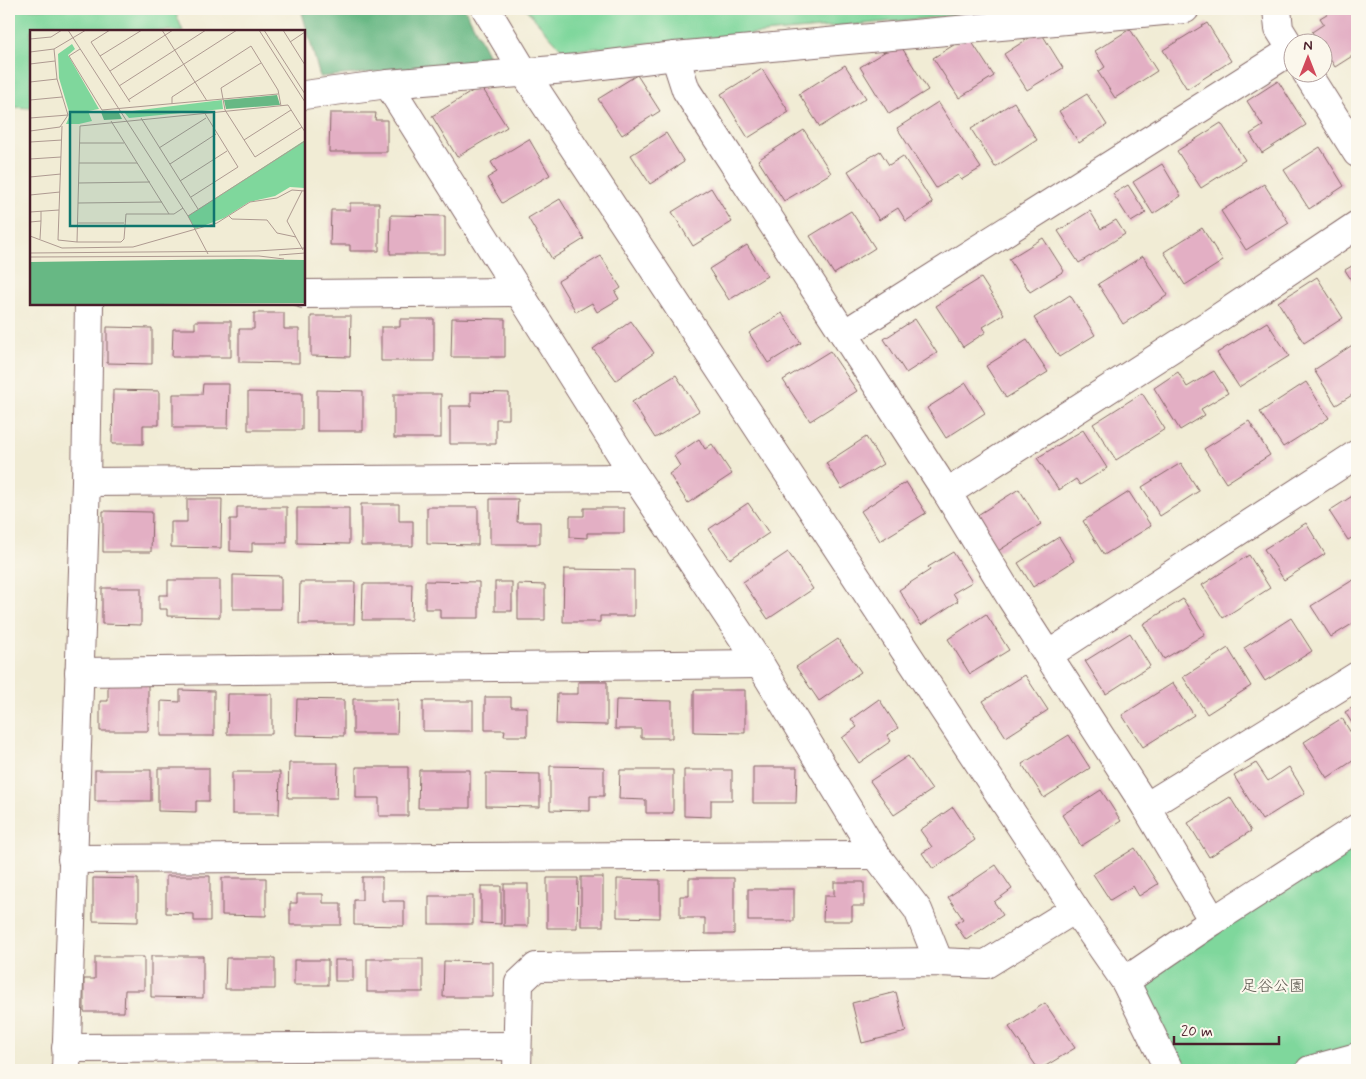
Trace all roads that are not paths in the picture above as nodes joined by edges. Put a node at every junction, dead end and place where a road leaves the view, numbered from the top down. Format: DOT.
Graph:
graph roads {
  1 [pos="486,9"];
  2 [pos="1185,9"];
  3 [pos="1277,9"];
  4 [pos="1284,37"];
  5 [pos="675,56"];
  6 [pos="1284,67"];
  7 [pos="524,72"];
  8 [pos="1312,82"];
  9 [pos="388,84"];
  10 [pos="305,95"];
  11 [pos="1357,153"];
  12 [pos="1357,225"];
  13 [pos="518,292"];
  14 [pos="305,294"];
  15 [pos="89,305"];
  16 [pos="844,334"];
  17 [pos="1357,454"];
  18 [pos="636,478"];
  19 [pos="86,482"];
  20 [pos="947,493"];
  21 [pos="1048,656"];
  22 [pos="760,664"];
  23 [pos="79,672"];
  24 [pos="1357,676"];
  25 [pos="1146,807"];
  26 [pos="1357,828"];
  27 [pos="876,855"];
  28 [pos="72,859"];
  29 [pos="1075,909"];
  30 [pos="1213,921"];
  31 [pos="939,962"];
  32 [pos="1125,982"];
  33 [pos="1357,1056"];
  34 [pos="517,1058"];
  35 [pos="66,1059"];
  36 [pos="1169,1070"];
  37 [pos="1310,1070"];
  1 -- 7 [label="street"];
  2 -- 5 [label="street"];
  3 -- 4 [label="street"];
  5 -- 7 [label="street"];
  5 -- 16 [label="street"];
  6 -- 16 [label="street"];
  7 -- 9 [label="street"];
  7 -- 29 [label="street"];
  8 -- 11 [label="street"];
  9 -- 10 [label="street"];
  9 -- 13 [label="street"];
  12 -- 20 [label="street"];
  13 -- 14 [label="street"];
  13 -- 18 [label="street"];
  15 -- 19 [label="street"];
  16 -- 20 [label="street"];
  17 -- 21 [label="street"];
  18 -- 19 [label="street"];
  18 -- 22 [label="street"];
  19 -- 23 [label="street"];
  20 -- 21 [label="street"];
  21 -- 25 [label="street"];
  22 -- 23 [label="street"];
  22 -- 27 [label="street"];
  23 -- 28 [label="street"];
  24 -- 25 [label="street"];
  25 -- 30 [label="street"];
  26 -- 30 [label="street"];
  27 -- 28 [label="street"];
  27 -- 31 [label="street"];
  28 -- 35 [label="street"];
  29 -- 31 [label="street"];
  29 -- 32 [label="street"];
  30 -- 32 [label="street"];
  31 -- 34 [label="street"];
  32 -- 36 [label="street"];
  33 -- 37 [label="street"];
  34 -- 35 [label="street"];
}
